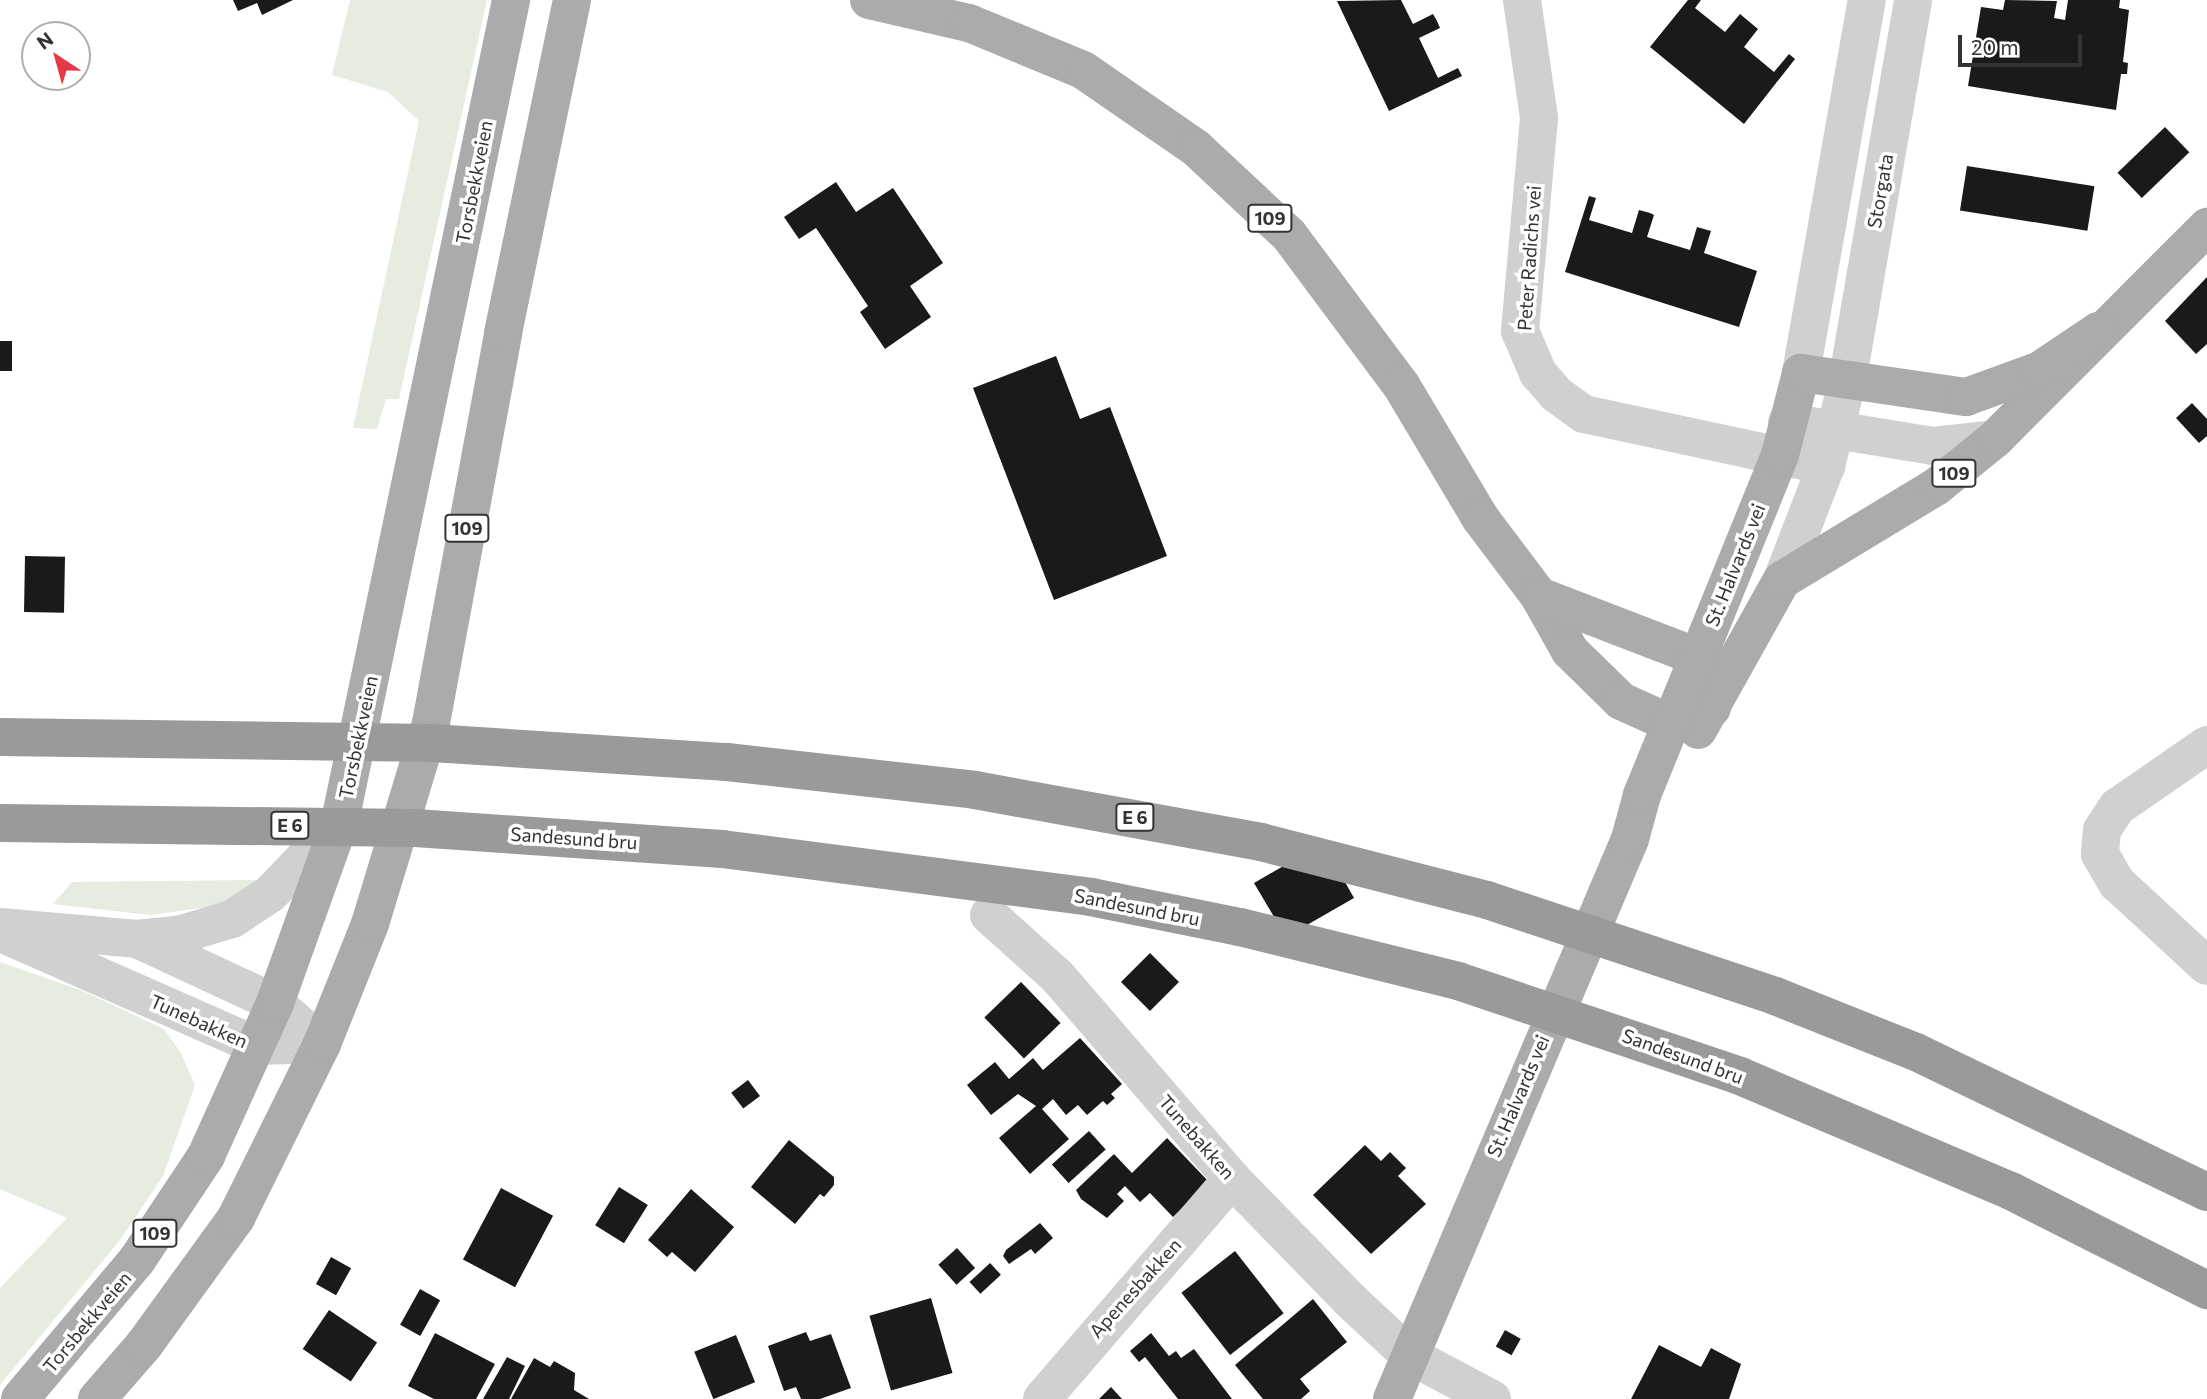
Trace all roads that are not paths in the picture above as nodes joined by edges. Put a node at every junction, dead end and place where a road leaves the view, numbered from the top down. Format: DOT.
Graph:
graph roads {
  1 [pos="511,0"];
  2 [pos="572,0"];
  3 [pos="869,0"];
  4 [pos="1521,0"];
  5 [pos="1867,0"];
  6 [pos="1913,0"];
  7 [pos="2207,227"];
  8 [pos="2098,331"];
  9 [pos="1801,373"];
  10 [pos="1847,383"];
  11 [pos="1835,430"];
  12 [pos="1784,438"];
  13 [pos="1995,439"];
  14 [pos="1826,466"];
  15 [pos="1782,580"];
  16 [pos="1539,596"];
  17 [pos="1698,657"];
  18 [pos="1712,708"];
  19 [pos="1672,724"];
  20 [pos="0,737"];
  21 [pos="2207,745"];
  22 [pos="340,821"];
  23 [pos="0,823"];
  24 [pos="1630,839"];
  25 [pos="989,915"];
  26 [pos="0,930"];
  27 [pos="137,939"];
  28 [pos="2207,966"];
  29 [pos="275,1003"];
  30 [pos="323,1044"];
  31 [pos="257,1046"];
  32 [pos="1232,1179"];
  33 [pos="2207,1192"];
  34 [pos="2207,1290"];
  35 [pos="1409,1355"];
  36 [pos="20,1399"];
  37 [pos="97,1399"];
  38 [pos="1042,1399"];
  39 [pos="1392,1399"];
  40 [pos="1492,1399"];
  1 -- 22 [label="main road, Torsbekkveien / 109"];
  2 -- 30 [label="main road, 109"];
  3 -- 16 [label="main road, 109"];
  4 -- 12 [label="street, Peter Radichs vei"];
  5 -- 9 [label="street"];
  6 -- 10 [label="street, Storgata"];
  7 -- 8 [label="main road, 109"];
  8 -- 10 [label="main road, 109"];
  8 -- 13 [label="main road, 109"];
  9 -- 10 [label="main road, 109"];
  9 -- 12 [label="main road, St. Halvards vei"];
  10 -- 11 [label="street, St. Halvards vei"];
  11 -- 12 [label="street"];
  11 -- 13 [label="street"];
  11 -- 14 [label="street, St. Halvards vei"];
  12 -- 14 [label="street, Peter Radichs vei"];
  12 -- 17 [label="main road, St. Halvards vei"];
  13 -- 15 [label="main road, 109"];
  14 -- 15 [label="street, St. Halvards vei"];
  15 -- 18 [label="main road, St. Halvards vei"];
  16 -- 17 [label="main road"];
  16 -- 19 [label="main road, 109"];
  17 -- 18 [label="main road"];
  17 -- 19 [label="main road, St. Halvards vei"];
  18 -- 19 [label="main road"];
  18 -- 24 [label="main road, St. Halvards vei"];
  19 -- 24 [label="main road, St. Halvards vei"];
  20 -- 33 [label="highway, E 6, bridge"];
  21 -- 28 [label="street"];
  22 -- 27 [label="street, Tunebakken"];
  22 -- 29 [label="main road, Torsbekkveien / 109"];
  23 -- 34 [label="highway, Sandesund bru / E 6, bridge"];
  24 -- 35 [label="main road, St. Halvards vei"];
  25 -- 32 [label="street, Tunebakken"];
  26 -- 27 [label="street, Tunebakken"];
  26 -- 31 [label="street, Tunebakken"];
  27 -- 29 [label="street, Tunebakken"];
  29 -- 30 [label="street, Tunebakken"];
  29 -- 31 [label="main road, Torsbekkveien / 109"];
  30 -- 31 [label="street, Tunebakken"];
  30 -- 37 [label="main road, 109"];
  31 -- 36 [label="main road, Torsbekkveien / 109"];
  32 -- 35 [label="street, Tunebakken"];
  32 -- 38 [label="street, Apenesbakken"];
  35 -- 39 [label="main road, St. Halvards vei"];
  35 -- 40 [label="street, Tunebakken"];
}
